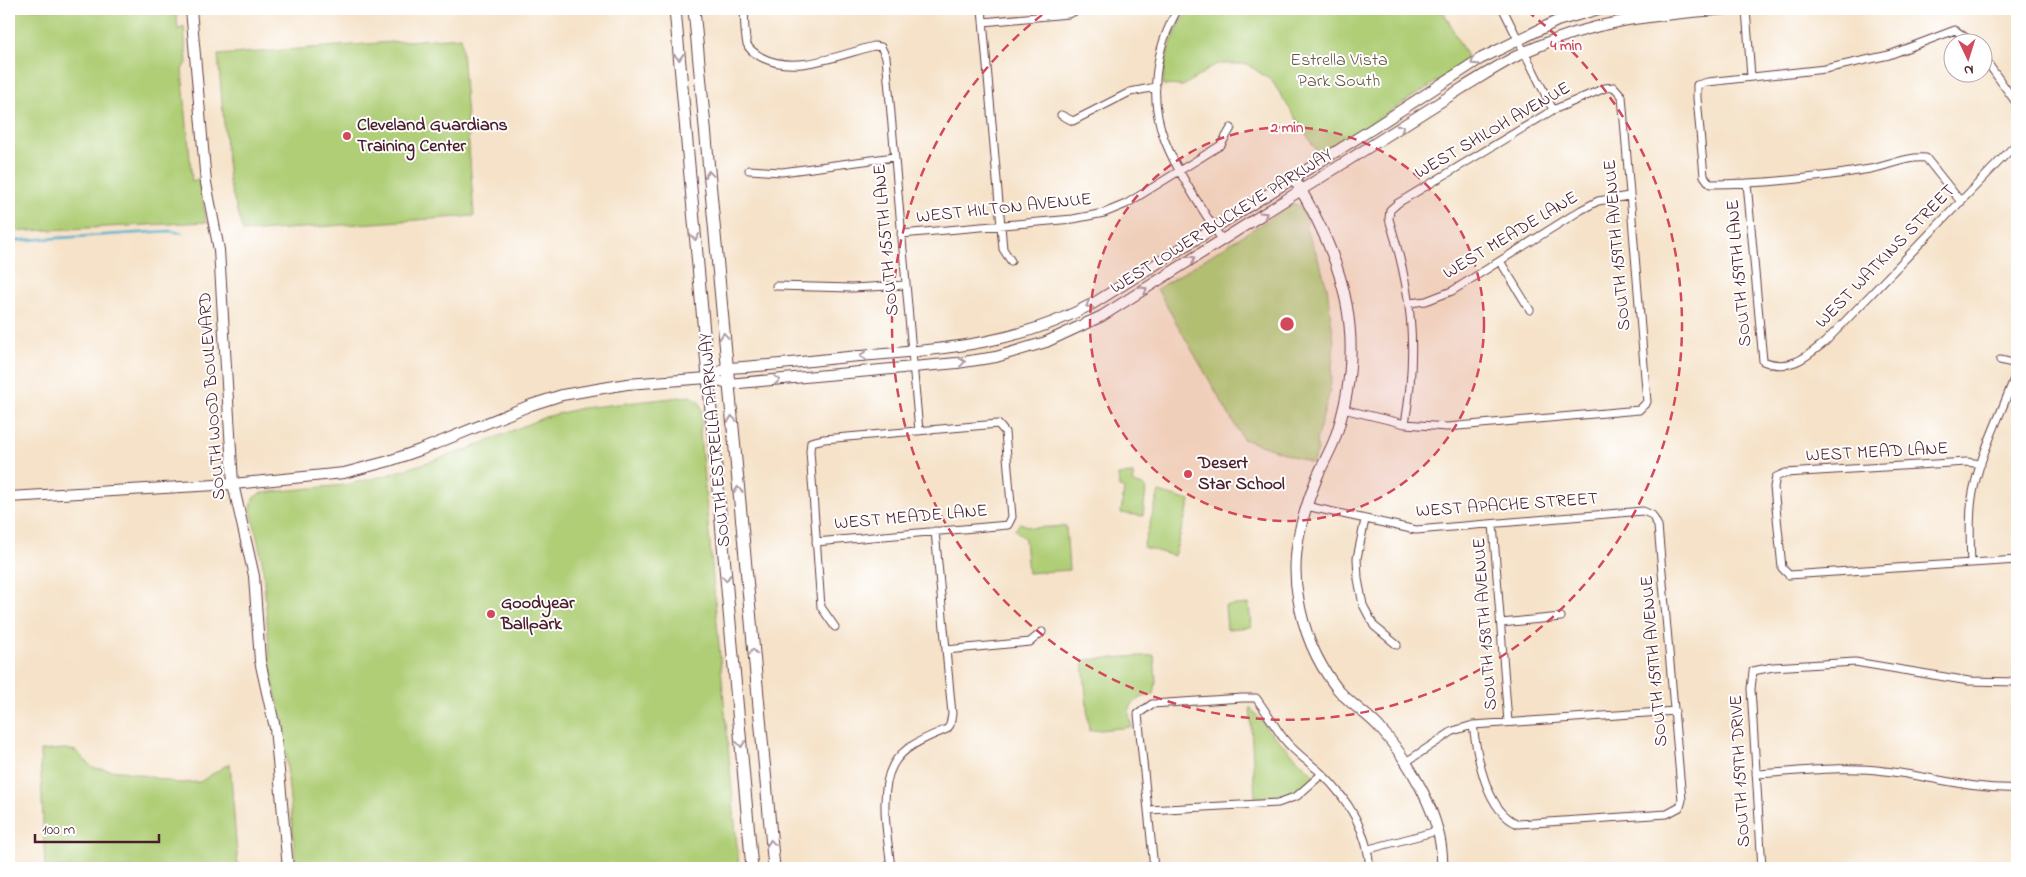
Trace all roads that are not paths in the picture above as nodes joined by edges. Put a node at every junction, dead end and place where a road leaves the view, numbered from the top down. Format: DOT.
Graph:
graph roads {
  1 [pos="191,9"];
  2 [pos="675,9"];
  3 [pos="694,9"];
  4 [pos="744,9"];
  5 [pos="982,9"];
  6 [pos="1080,9"];
  7 [pos="1177,9"];
  8 [pos="1503,9"];
  9 [pos="1599,9"];
  10 [pos="1727,9"];
  11 [pos="1746,9"];
  12 [pos="983,22"];
  13 [pos="1944,34"];
  14 [pos="1517,39"];
  15 [pos="1524,52"];
  16 [pos="1994,72"];
  17 [pos="1751,77"];
  18 [pos="1156,87"];
  19 [pos="1614,87"];
  20 [pos="2017,104"];
  21 [pos="1553,110"];
  22 [pos="1061,115"];
  23 [pos="1231,128"];
  24 [pos="2017,143"];
  25 [pos="894,157"];
  26 [pos="750,170"];
  27 [pos="1180,170"];
  28 [pos="1293,177"];
  29 [pos="1747,183"];
  30 [pos="1302,191"];
  31 [pos="1629,196"];
  32 [pos="1962,202"];
  33 [pos="1000,226"];
  34 [pos="1214,227"];
  35 [pos="901,234"];
  36 [pos="1222,240"];
  37 [pos="1011,261"];
  38 [pos="1500,262"];
  39 [pos="906,285"];
  40 [pos="776,286"];
  41 [pos="1409,303"];
  42 [pos="1530,310"];
  43 [pos="912,352"];
  44 [pos="1763,360"];
  45 [pos="2000,360"];
  46 [pos="2017,364"];
  47 [pos="914,367"];
  48 [pos="727,368"];
  49 [pos="2017,370"];
  50 [pos="708,378"];
  51 [pos="728,384"];
  52 [pos="1343,409"];
  53 [pos="1405,424"];
  54 [pos="919,431"];
  55 [pos="1981,464"];
  56 [pos="233,484"];
  57 [pos="9,497"];
  58 [pos="1306,506"];
  59 [pos="1652,515"];
  60 [pos="1365,520"];
  61 [pos="1493,524"];
  62 [pos="935,531"];
  63 [pos="816,542"];
  64 [pos="2017,560"];
  65 [pos="1971,564"];
  66 [pos="1562,617"];
  67 [pos="1501,623"];
  68 [pos="836,627"];
  69 [pos="1042,632"];
  70 [pos="1397,645"];
  71 [pos="946,650"];
  72 [pos="2017,682"];
  73 [pos="1675,711"];
  74 [pos="1508,722"];
  75 [pos="1473,725"];
  76 [pos="1406,762"];
  77 [pos="1322,774"];
  78 [pos="1756,774"];
  79 [pos="2017,788"];
  80 [pos="1148,810"];
  81 [pos="1437,831"];
  82 [pos="1369,848"];
  83 [pos="288,868"];
  84 [pos="752,868"];
  85 [pos="774,868"];
  86 [pos="891,868"];
  87 [pos="1154,868"];
  88 [pos="1370,868"];
  89 [pos="1442,868"];
  90 [pos="1762,868"];
  1 -- 56 [label="main road, SOUTH WOOD BOULEVARD"];
  2 -- 50 [label="main road, SOUTH ESTRELLA PARKWAY, one-way"];
  48 -- 3 [label="main road, SOUTH ESTRELLA PARKWAY, one-way"];
  4 -- 25 [label="street, SOUTH 155TH LANE"];
  5 -- 12 [label="street"];
  6 -- 12 [label="street"];
  7 -- 18 [label="street"];
  8 -- 14 [label="street"];
  9 -- 14 [label="main road, WEST LOWER BUCKEYE PARKWAY"];
  10 -- 15 [label="main road, WEST LOWER BUCKEYE PARKWAY"];
  11 -- 17 [label="street"];
  12 -- 33 [label="street"];
  13 -- 17 [label="street"];
  14 -- 15 [label="street"];
  14 -- 28 [label="main road, WEST LOWER BUCKEYE PARKWAY, one-way"];
  15 -- 21 [label="street"];
  30 -- 15 [label="main road, WEST LOWER BUCKEYE PARKWAY, one-way"];
  16 -- 20 [label="street"];
  17 -- 29 [label="street"];
  18 -- 22 [label="street"];
  18 -- 27 [label="street"];
  19 -- 21 [label="street, WEST SHILOH AVENUE"];
  19 -- 31 [label="street, SOUTH 159TH AVENUE"];
  21 -- 41 [label="street, WEST SHILOH AVENUE"];
  23 -- 27 [label="street, WEST HILTON AVENUE"];
  24 -- 32 [label="street, WEST WATKINS STREET"];
  25 -- 26 [label="street"];
  25 -- 35 [label="street, SOUTH 155TH LANE"];
  27 -- 33 [label="street, WEST HILTON AVENUE"];
  27 -- 34 [label="street"];
  28 -- 30 [label="main road"];
  28 -- 34 [label="main road, WEST LOWER BUCKEYE PARKWAY"];
  29 -- 32 [label="street"];
  29 -- 44 [label="street, SOUTH 159TH LANE"];
  36 -- 30 [label="main road, WEST LOWER BUCKEYE PARKWAY, one-way"];
  30 -- 52 [label="main road"];
  31 -- 38 [label="street, WEST MEADE LANE"];
  31 -- 53 [label="street, SOUTH 159TH AVENUE"];
  32 -- 44 [label="street, WEST WATKINS STREET"];
  33 -- 35 [label="street, WEST HILTON AVENUE"];
  33 -- 37 [label="street"];
  34 -- 36 [label="street"];
  34 -- 43 [label="main road, WEST LOWER BUCKEYE PARKWAY, one-way"];
  35 -- 39 [label="street, SOUTH 155TH LANE"];
  47 -- 36 [label="main road, WEST LOWER BUCKEYE PARKWAY, one-way"];
  38 -- 41 [label="street, WEST MEADE LANE"];
  38 -- 42 [label="street"];
  39 -- 40 [label="street"];
  39 -- 43 [label="street, SOUTH 155TH LANE"];
  41 -- 53 [label="street"];
  43 -- 47 [label="street, SOUTH 155TH LANE"];
  43 -- 48 [label="main road, WEST LOWER BUCKEYE PARKWAY, one-way"];
  45 -- 46 [label="street"];
  51 -- 47 [label="main road, WEST LOWER BUCKEYE PARKWAY, one-way"];
  47 -- 54 [label="street, SOUTH 155TH LANE"];
  48 -- 50 [label="main road, WEST LOWER BUCKEYE PARKWAY"];
  48 -- 51 [label="main road, SOUTH ESTRELLA PARKWAY"];
  49 -- 55 [label="street"];
  50 -- 51 [label="main road, WEST LOWER BUCKEYE PARKWAY"];
  50 -- 56 [label="main road, WEST LOWER BUCKEYE PARKWAY"];
  50 -- 84 [label="main road, SOUTH ESTRELLA PARKWAY, one-way"];
  85 -- 51 [label="main road, SOUTH ESTRELLA PARKWAY, one-way"];
  52 -- 53 [label="street"];
  52 -- 58 [label="main road"];
  54 -- 62 [label="street, WEST MEADE LANE"];
  54 -- 63 [label="street"];
  55 -- 65 [label="street"];
  55 -- 65 [label="street, WEST MEAD LANE"];
  56 -- 57 [label="main road, WEST LOWER BUCKEYE PARKWAY"];
  56 -- 83 [label="main road, SOUTH WOOD BOULEVARD"];
  58 -- 60 [label="street, WEST APACHE STREET"];
  58 -- 76 [label="main road"];
  59 -- 61 [label="street, WEST APACHE STREET"];
  59 -- 73 [label="street, SOUTH 159TH AVENUE"];
  60 -- 61 [label="street, WEST APACHE STREET"];
  60 -- 70 [label="street"];
  61 -- 67 [label="street, SOUTH 158TH AVENUE"];
  62 -- 63 [label="street, WEST MEADE LANE"];
  62 -- 71 [label="street"];
  63 -- 68 [label="street"];
  64 -- 65 [label="street"];
  66 -- 67 [label="street"];
  67 -- 74 [label="street, SOUTH 158TH AVENUE"];
  69 -- 71 [label="street"];
  71 -- 86 [label="street"];
  72 -- 78 [label="street, SOUTH 159TH DRIVE"];
  73 -- 74 [label="street"];
  73 -- 75 [label="street, SOUTH 159TH AVENUE"];
  74 -- 75 [label="street"];
  75 -- 76 [label="street"];
  76 -- 81 [label="main road"];
  77 -- 80 [label="street"];
  77 -- 80 [label="street"];
  77 -- 82 [label="street"];
  78 -- 79 [label="street"];
  78 -- 90 [label="street, SOUTH 159TH DRIVE"];
  80 -- 87 [label="street"];
  81 -- 82 [label="street"];
  81 -- 89 [label="main road"];
  82 -- 88 [label="street"];
}
